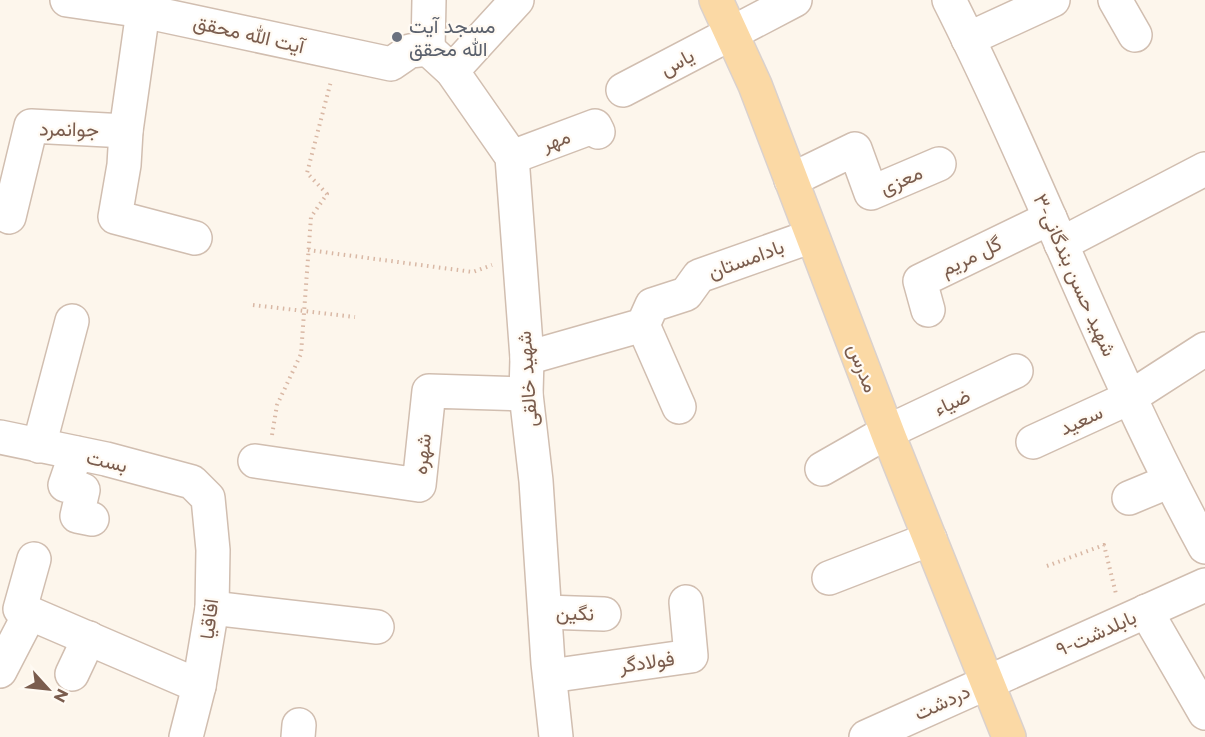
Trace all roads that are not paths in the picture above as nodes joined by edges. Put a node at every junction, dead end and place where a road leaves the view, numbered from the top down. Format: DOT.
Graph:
graph roads {
  1 [pos="67,0"];
  2 [pos="429,0"];
  3 [pos="517,0"];
  4 [pos="716,0"];
  5 [pos="795,0"];
  6 [pos="949,0"];
  7 [pos="1053,0"];
  8 [pos="1115,0"];
  9 [pos="146,5"];
  10 [pos="194,10"];
  11 [pos="732,33"];
  12 [pos="1135,35"];
  13 [pos="969,39"];
  14 [pos="428,50"];
  15 [pos="452,71"];
  16 [pos="622,90"];
  17 [pos="126,131"];
  18 [pos="598,132"];
  19 [pos="512,157"];
  20 [pos="939,164"];
  21 [pos="1205,169"];
  22 [pos="791,180"];
  23 [pos="9,216"];
  24 [pos="1056,231"];
  25 [pos="812,236"];
  26 [pos="195,238"];
  27 [pos="928,310"];
  28 [pos="72,321"];
  29 [pos="643,325"];
  30 [pos="1205,349"];
  31 [pos="527,358"];
  32 [pos="1016,371"];
  33 [pos="526,394"];
  34 [pos="1129,398"];
  35 [pos="679,407"];
  36 [pos="887,432"];
  37 [pos="0,437"];
  38 [pos="1033,442"];
  39 [pos="39,446"];
  40 [pos="76,453"];
  41 [pos="255,461"];
  42 [pos="822,469"];
  43 [pos="1170,481"];
  44 [pos="208,498"];
  45 [pos="1129,498"];
  46 [pos="92,519"];
  47 [pos="930,539"];
  48 [pos="1205,547"];
  49 [pos="34,559"];
  50 [pos="830,578"];
  51 [pos="1205,585"];
  52 [pos="686,602"];
  53 [pos="212,608"];
  54 [pos="45,611"];
  55 [pos="546,612"];
  56 [pos="604,614"];
  57 [pos="1135,616"];
  58 [pos="377,627"];
  59 [pos="88,638"];
  60 [pos="0,671"];
  61 [pos="72,674"];
  62 [pos="550,676"];
  63 [pos="986,681"];
  64 [pos="199,686"];
  65 [pos="1205,713"];
  66 [pos="186,737"];
  67 [pos="556,737"];
  68 [pos="866,737"];
  69 [pos="1009,737"];
  1 -- 9 [label="street, آیت الله محقق"];
  2 -- 14 [label="street"];
  3 -- 15 [label="street"];
  4 -- 11 [label="main road, مدرس"];
  5 -- 11 [label="street, یاس"];
  6 -- 13 [label="street, ۳-شهید حسن بندگانی"];
  7 -- 13 [label="street"];
  8 -- 12 [label="street"];
  9 -- 10 [label="street, آیت الله محقق"];
  9 -- 17 [label="street, جوانمرد"];
  10 -- 14 [label="street, آیت الله محقق"];
  11 -- 16 [label="street, یاس"];
  11 -- 22 [label="main road, مدرس"];
  13 -- 24 [label="street, ۳-شهید حسن بندگانی"];
  14 -- 15 [label="street"];
  15 -- 19 [label="street"];
  17 -- 23 [label="street, جوانمرد"];
  17 -- 26 [label="street, جوانمرد"];
  18 -- 19 [label="street, مهر"];
  19 -- 31 [label="street, شهید خالقی"];
  20 -- 22 [label="street, معزی"];
  21 -- 24 [label="street"];
  22 -- 25 [label="main road, مدرس"];
  24 -- 27 [label="street, گل مریم"];
  24 -- 34 [label="street, ۳-شهید حسن بندگانی"];
  25 -- 29 [label="street, بادامستان"];
  25 -- 36 [label="main road, مدرس"];
  28 -- 39 [label="street"];
  29 -- 31 [label="street"];
  29 -- 35 [label="street"];
  30 -- 34 [label="street, سعید"];
  31 -- 33 [label="street, شهید خالقی"];
  32 -- 36 [label="street, ضیاء"];
  33 -- 41 [label="street, شهره"];
  33 -- 55 [label="street, شهید خالقی"];
  34 -- 38 [label="street, سعید"];
  34 -- 43 [label="street, ۳-شهید حسن بندگانی"];
  36 -- 42 [label="street, ضیاء"];
  36 -- 47 [label="main road, مدرس"];
  37 -- 39 [label="street, بست"];
  39 -- 40 [label="street, بست"];
  40 -- 44 [label="street, بست"];
  40 -- 46 [label="street"];
  43 -- 45 [label="street"];
  43 -- 48 [label="street, ۳-شهید حسن بندگانی"];
  44 -- 53 [label="street, اقاقیا"];
  47 -- 50 [label="street"];
  47 -- 63 [label="main road, مدرس"];
  49 -- 54 [label="street"];
  51 -- 57 [label="street, ۹-بابلدشت"];
  52 -- 62 [label="street, فولادگر"];
  53 -- 58 [label="street"];
  53 -- 64 [label="street, اقاقیا"];
  54 -- 59 [label="street"];
  54 -- 60 [label="street"];
  55 -- 56 [label="street, نگین"];
  55 -- 62 [label="street, شهید خالقی"];
  57 -- 63 [label="street, ۹-بابلدشت"];
  57 -- 65 [label="street"];
  59 -- 61 [label="street"];
  59 -- 64 [label="street"];
  62 -- 67 [label="street, شهید خالقی"];
  63 -- 68 [label="street, دردشت"];
  63 -- 69 [label="main road, مدرس"];
  64 -- 66 [label="street, اقاقیا"];
}
